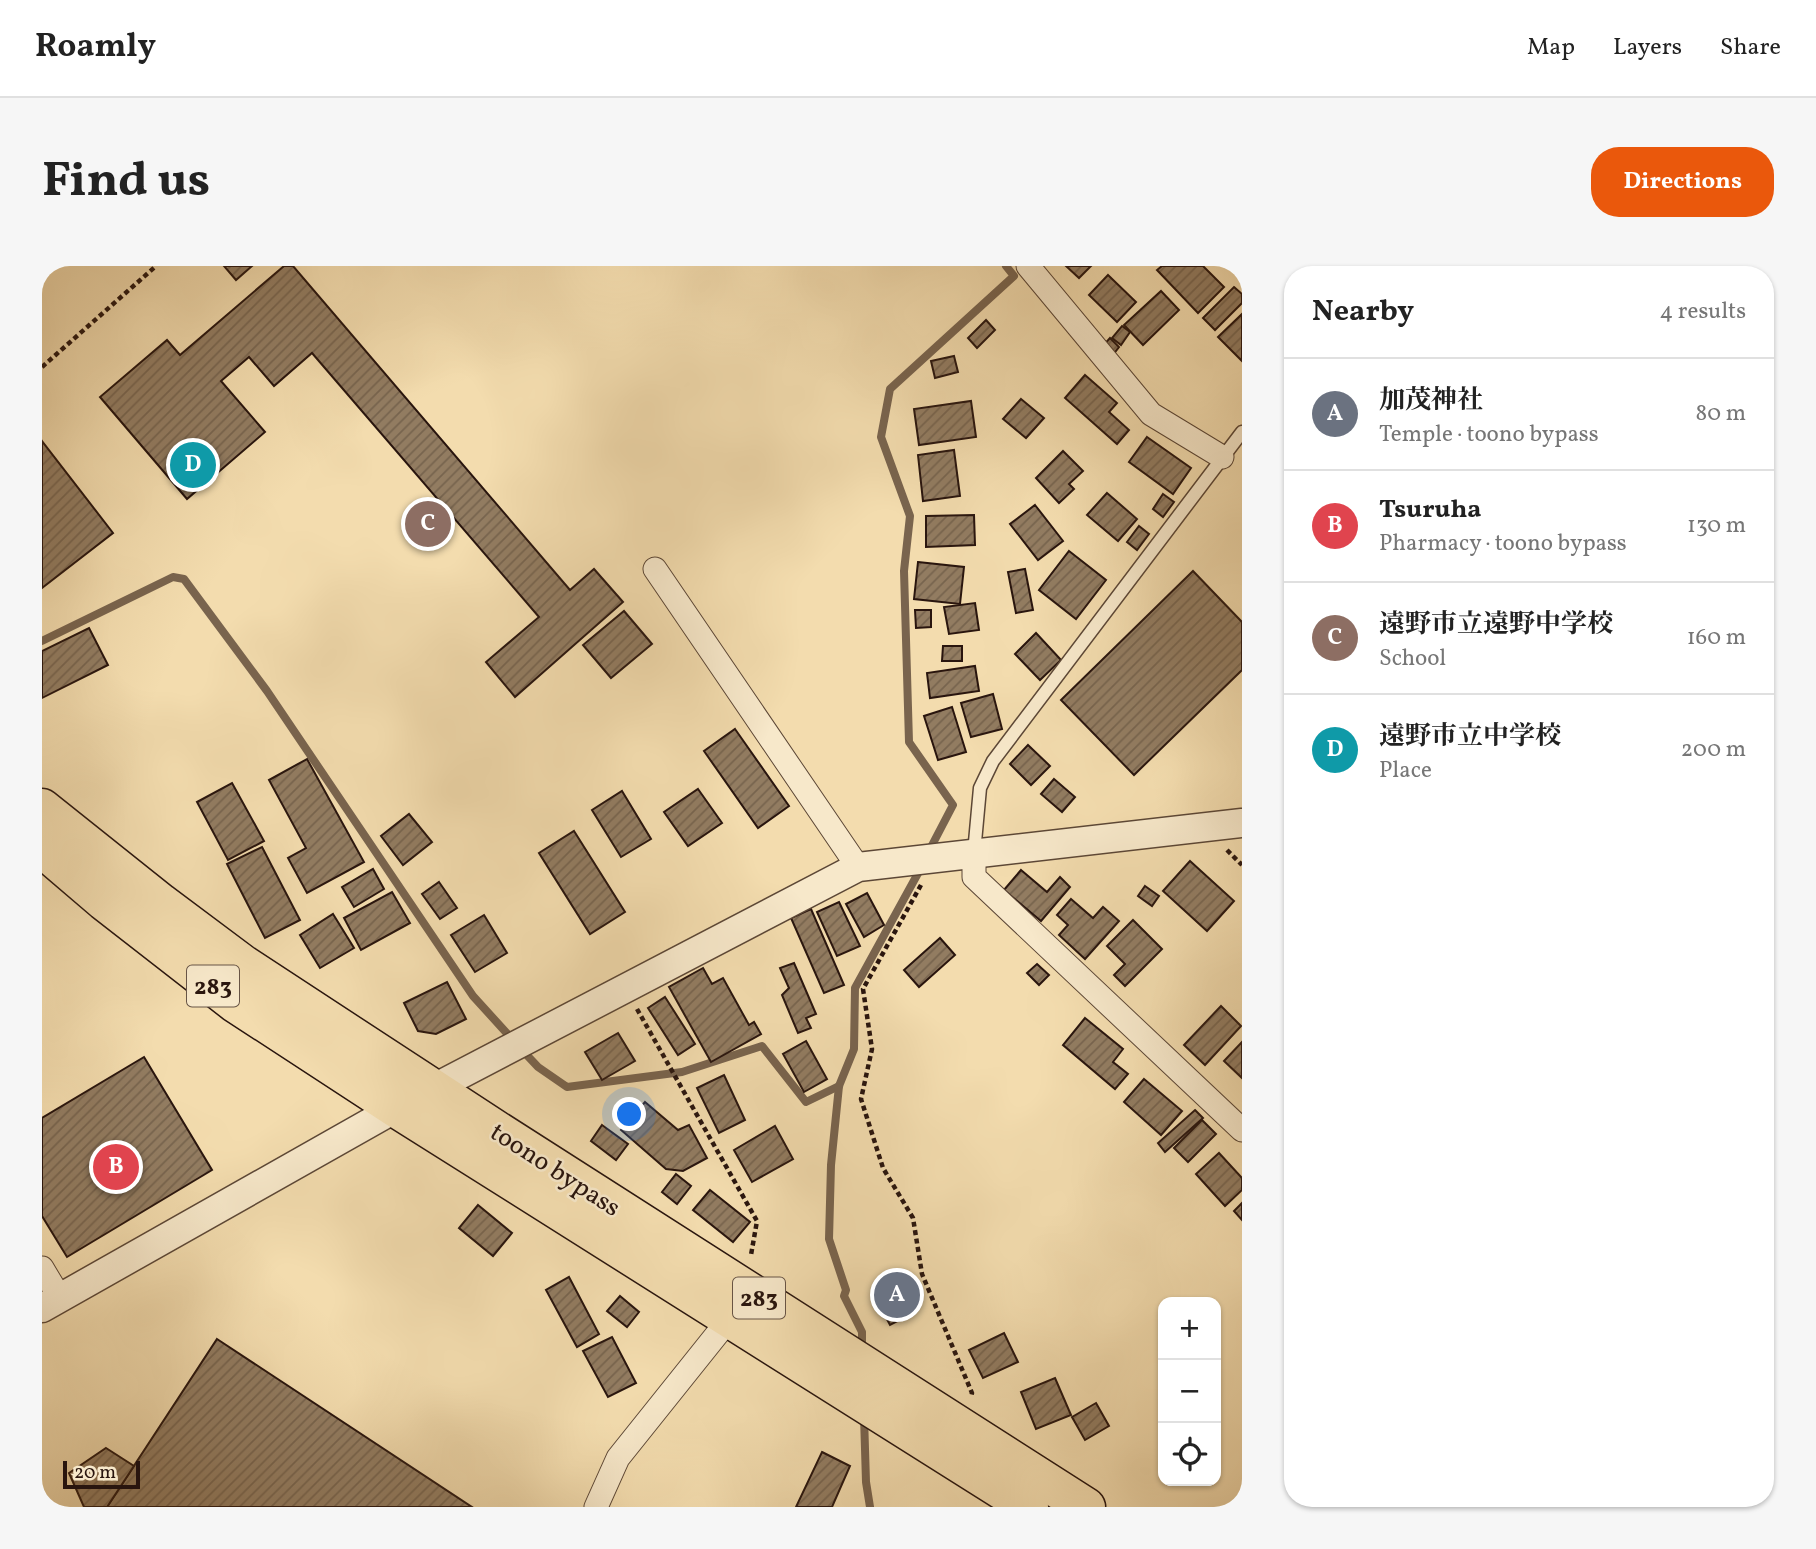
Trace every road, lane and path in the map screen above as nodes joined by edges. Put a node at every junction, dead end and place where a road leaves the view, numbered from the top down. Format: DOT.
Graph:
graph roads {
  1 [pos="156,266"];
  2 [pos="1028,266"];
  3 [pos="42,368"];
  4 [pos="1242,432"];
  5 [pos="1222,457"];
  6 [pos="654,569"];
  7 [pos="42,808"];
  8 [pos="1242,823"];
  9 [pos="42,848"];
  10 [pos="974,853"];
  11 [pos="935,858"];
  12 [pos="858,867"];
  13 [pos="626,990"];
  14 [pos="432,1088"];
  15 [pos="396,1108"];
  16 [pos="1242,1130"];
  17 [pos="42,1268"];
  18 [pos="735,1302"];
  19 [pos="51,1303"];
  20 [pos="963,1429"];
  21 [pos="596,1507"];
  22 [pos="1029,1507"];
  23 [pos="1086,1507"];
  1 -- 3 [label="path"];
  2 -- 5 [label="street"];
  4 -- 5 [label="lane"];
  5 -- 10 [label="lane"];
  6 -- 12 [label="street"];
  7 -- 14 [label="highway, toono bypass / 283"];
  8 -- 10 [label="street"];
  9 -- 15 [label="highway, toono bypass / 283"];
  10 -- 11 [label="street"];
  10 -- 16 [label="street"];
  11 -- 12 [label="street"];
  11 -- 20 [label="path"];
  12 -- 13 [label="street"];
  13 -- 14 [label="street"];
  13 -- 18 [label="path"];
  14 -- 15 [label="street"];
  14 -- 18 [label="highway, toono bypass / 283"];
  15 -- 18 [label="highway, toono bypass / 283"];
  15 -- 19 [label="street"];
  17 -- 19 [label="street"];
  18 -- 20 [label="highway, toono bypass / 283"];
  18 -- 21 [label="street"];
  18 -- 22 [label="highway, toono bypass / 283"];
  20 -- 23 [label="highway, toono bypass / 283"];
}
